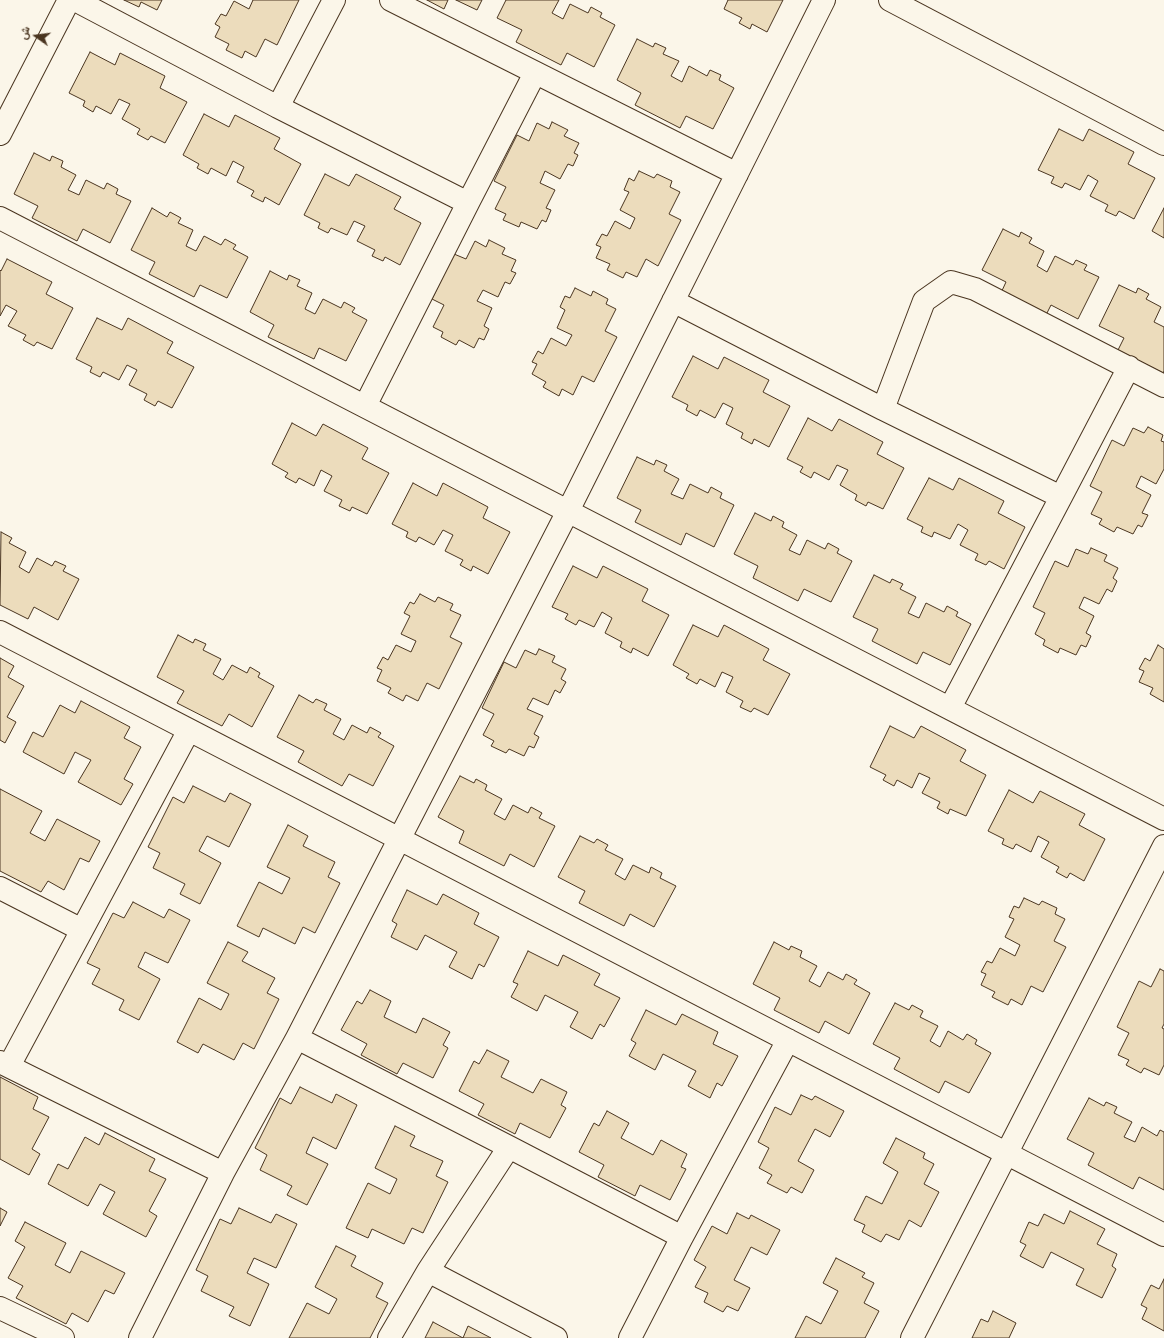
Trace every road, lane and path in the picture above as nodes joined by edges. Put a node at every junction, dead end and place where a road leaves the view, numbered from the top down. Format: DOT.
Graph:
graph roads {
  1 [pos="69,0"];
  2 [pos="75,0"];
  3 [pos="334,0"];
  4 [pos="391,0"];
  5 [pos="824,0"];
  6 [pos="890,0"];
  7 [pos="535,73"];
  8 [pos="278,107"];
  9 [pos="0,134"];
  10 [pos="1164,144"];
  11 [pos="737,174"];
  12 [pos="468,203"];
  13 [pos="0,218"];
  14 [pos="673,301"];
  15 [pos="1129,367"];
  16 [pos="1164,386"];
  17 [pos="365,406"];
  18 [pos="883,409"];
  19 [pos="1061,497"];
  20 [pos="568,511"];
  21 [pos="0,632"];
  22 [pos="950,708"];
  23 [pos="189,730"];
  24 [pos="1164,819"];
  25 [pos="399,839"];
  26 [pos="1164,846"];
  27 [pos="0,888"];
  28 [pos="82,930"];
  29 [pos="297,1038"];
  30 [pos="788,1040"];
  31 [pos="5,1064"];
  32 [pos="509,1147"];
  33 [pos="1007,1153"];
  34 [pos="223,1174"];
  35 [pos="1164,1235"];
  36 [pos="682,1237"];
  37 [pos="428,1271"];
  38 [pos="0,1308"];
  39 [pos="63,1338"];
  40 [pos="140,1338"];
  41 [pos="389,1338"];
  42 [pos="556,1338"];
  43 [pos="630,1338"];
  44 [pos="912,1338"];
  1 -- 9 [label="street"];
  2 -- 8 [label="street"];
  3 -- 8 [label="street"];
  4 -- 7 [label="street"];
  5 -- 11 [label="street"];
  6 -- 10 [label="street"];
  7 -- 11 [label="street"];
  7 -- 12 [label="street"];
  8 -- 12 [label="street"];
  11 -- 14 [label="street"];
  12 -- 17 [label="street"];
  13 -- 17 [label="street"];
  14 -- 18 [label="street"];
  14 -- 20 [label="street"];
  15 -- 16 [label="street"];
  15 -- 18 [label="street"];
  15 -- 19 [label="street"];
  17 -- 20 [label="street"];
  18 -- 19 [label="street"];
  19 -- 22 [label="street"];
  20 -- 22 [label="street"];
  20 -- 25 [label="street"];
  21 -- 23 [label="street"];
  22 -- 24 [label="street"];
  23 -- 25 [label="street"];
  23 -- 28 [label="street"];
  25 -- 29 [label="street"];
  25 -- 30 [label="street"];
  26 -- 33 [label="street"];
  27 -- 28 [label="street"];
  28 -- 31 [label="street"];
  29 -- 32 [label="street"];
  29 -- 34 [label="street"];
  30 -- 33 [label="street"];
  30 -- 36 [label="street"];
  31 -- 34 [label="street"];
  32 -- 36 [label="street"];
  32 -- 37 [label="street"];
  33 -- 35 [label="street"];
  33 -- 44 [label="street"];
  34 -- 40 [label="street"];
  36 -- 43 [label="street"];
  37 -- 41 [label="street"];
  37 -- 42 [label="street"];
  38 -- 39 [label="street"];
}
